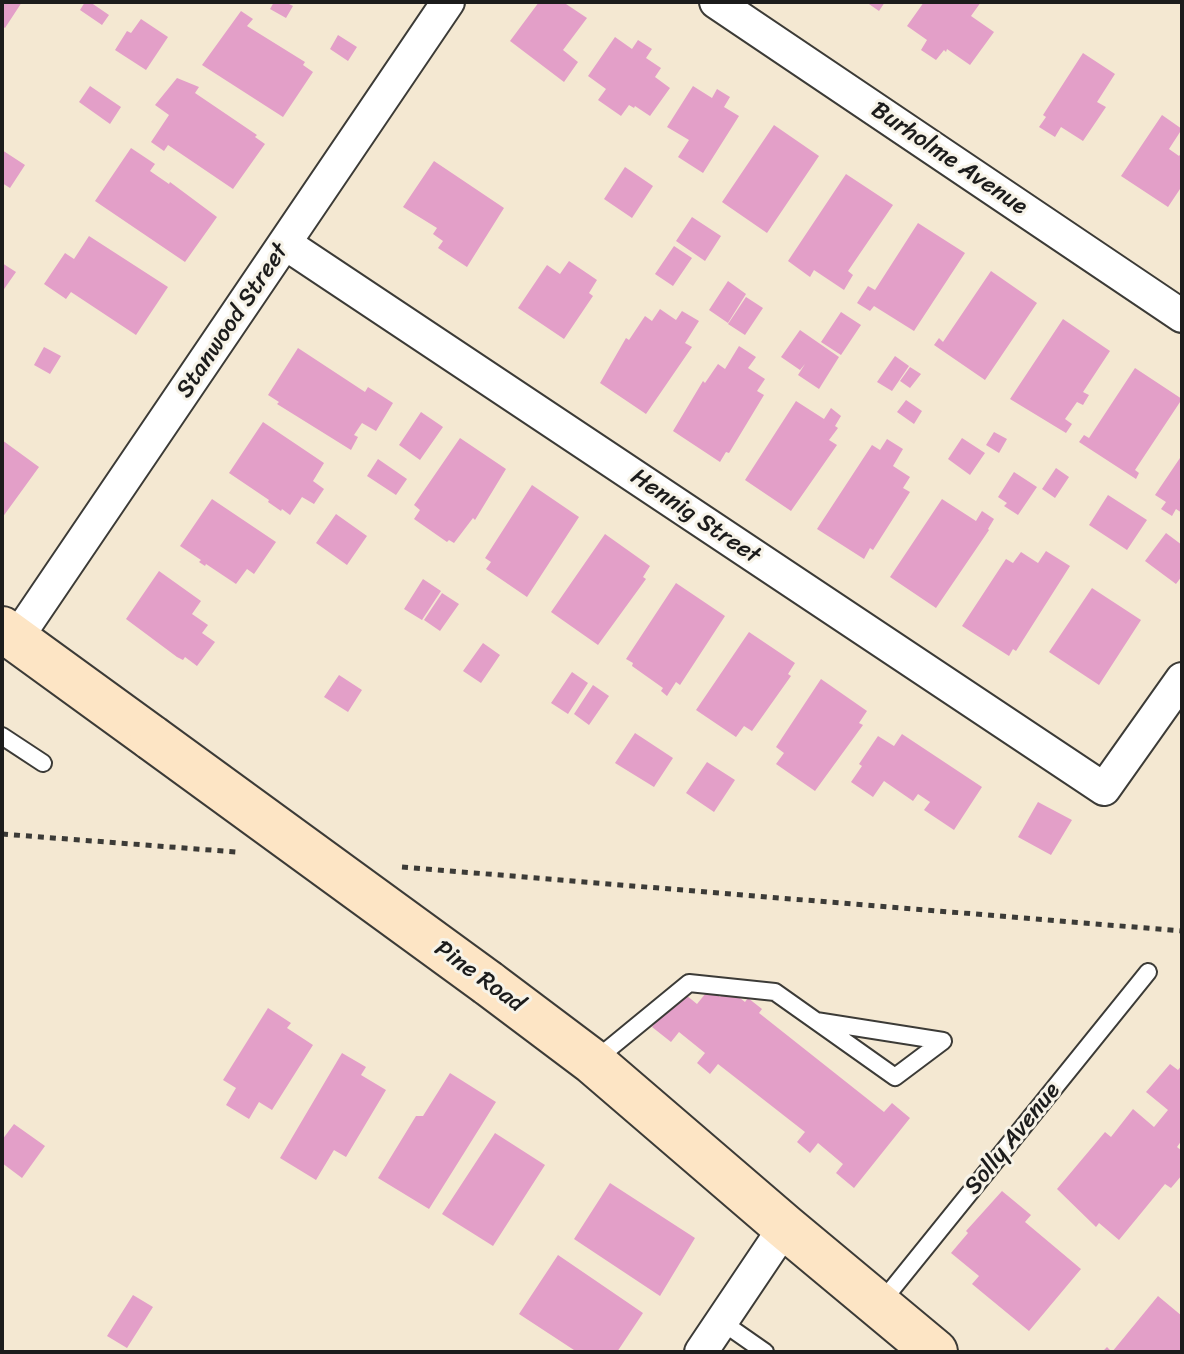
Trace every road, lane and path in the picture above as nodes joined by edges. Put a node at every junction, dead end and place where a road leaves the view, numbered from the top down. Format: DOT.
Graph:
graph roads {
  1 [pos="448,2"];
  2 [pos="716,2"];
  3 [pos="286,244"];
  4 [pos="1182,316"];
  5 [pos="9,634"];
  6 [pos="1182,679"];
  7 [pos="2,736"];
  8 [pos="43,763"];
  9 [pos="2,834"];
  10 [pos="251,853"];
  11 [pos="391,866"];
  12 [pos="1182,931"];
  13 [pos="1148,972"];
  14 [pos="816,1021"];
  15 [pos="593,1062"];
  16 [pos="785,1227"];
  17 [pos="879,1305"];
  18 [pos="722,1322"];
  19 [pos="701,1352"];
  20 [pos="765,1352"];
  21 [pos="935,1352"];
  1 -- 3 [label="street, Stanwood Street"];
  2 -- 4 [label="street, Burholme Avenue"];
  3 -- 5 [label="street, Stanwood Street"];
  3 -- 6 [label="street, Hennig Street"];
  5 -- 15 [label="street, Pine Road, bridge"];
  7 -- 8 [label="lane"];
  9 -- 10 [label="path"];
  11 -- 12 [label="path"];
  13 -- 17 [label="lane, Solly Avenue"];
  14 -- 14 [label="lane"];
  14 -- 15 [label="lane"];
  15 -- 16 [label="street, Pine Road"];
  16 -- 17 [label="street, Pine Road"];
  16 -- 18 [label="street"];
  17 -- 21 [label="street, Pine Road"];
  18 -- 19 [label="street"];
  18 -- 20 [label="lane"];
}
